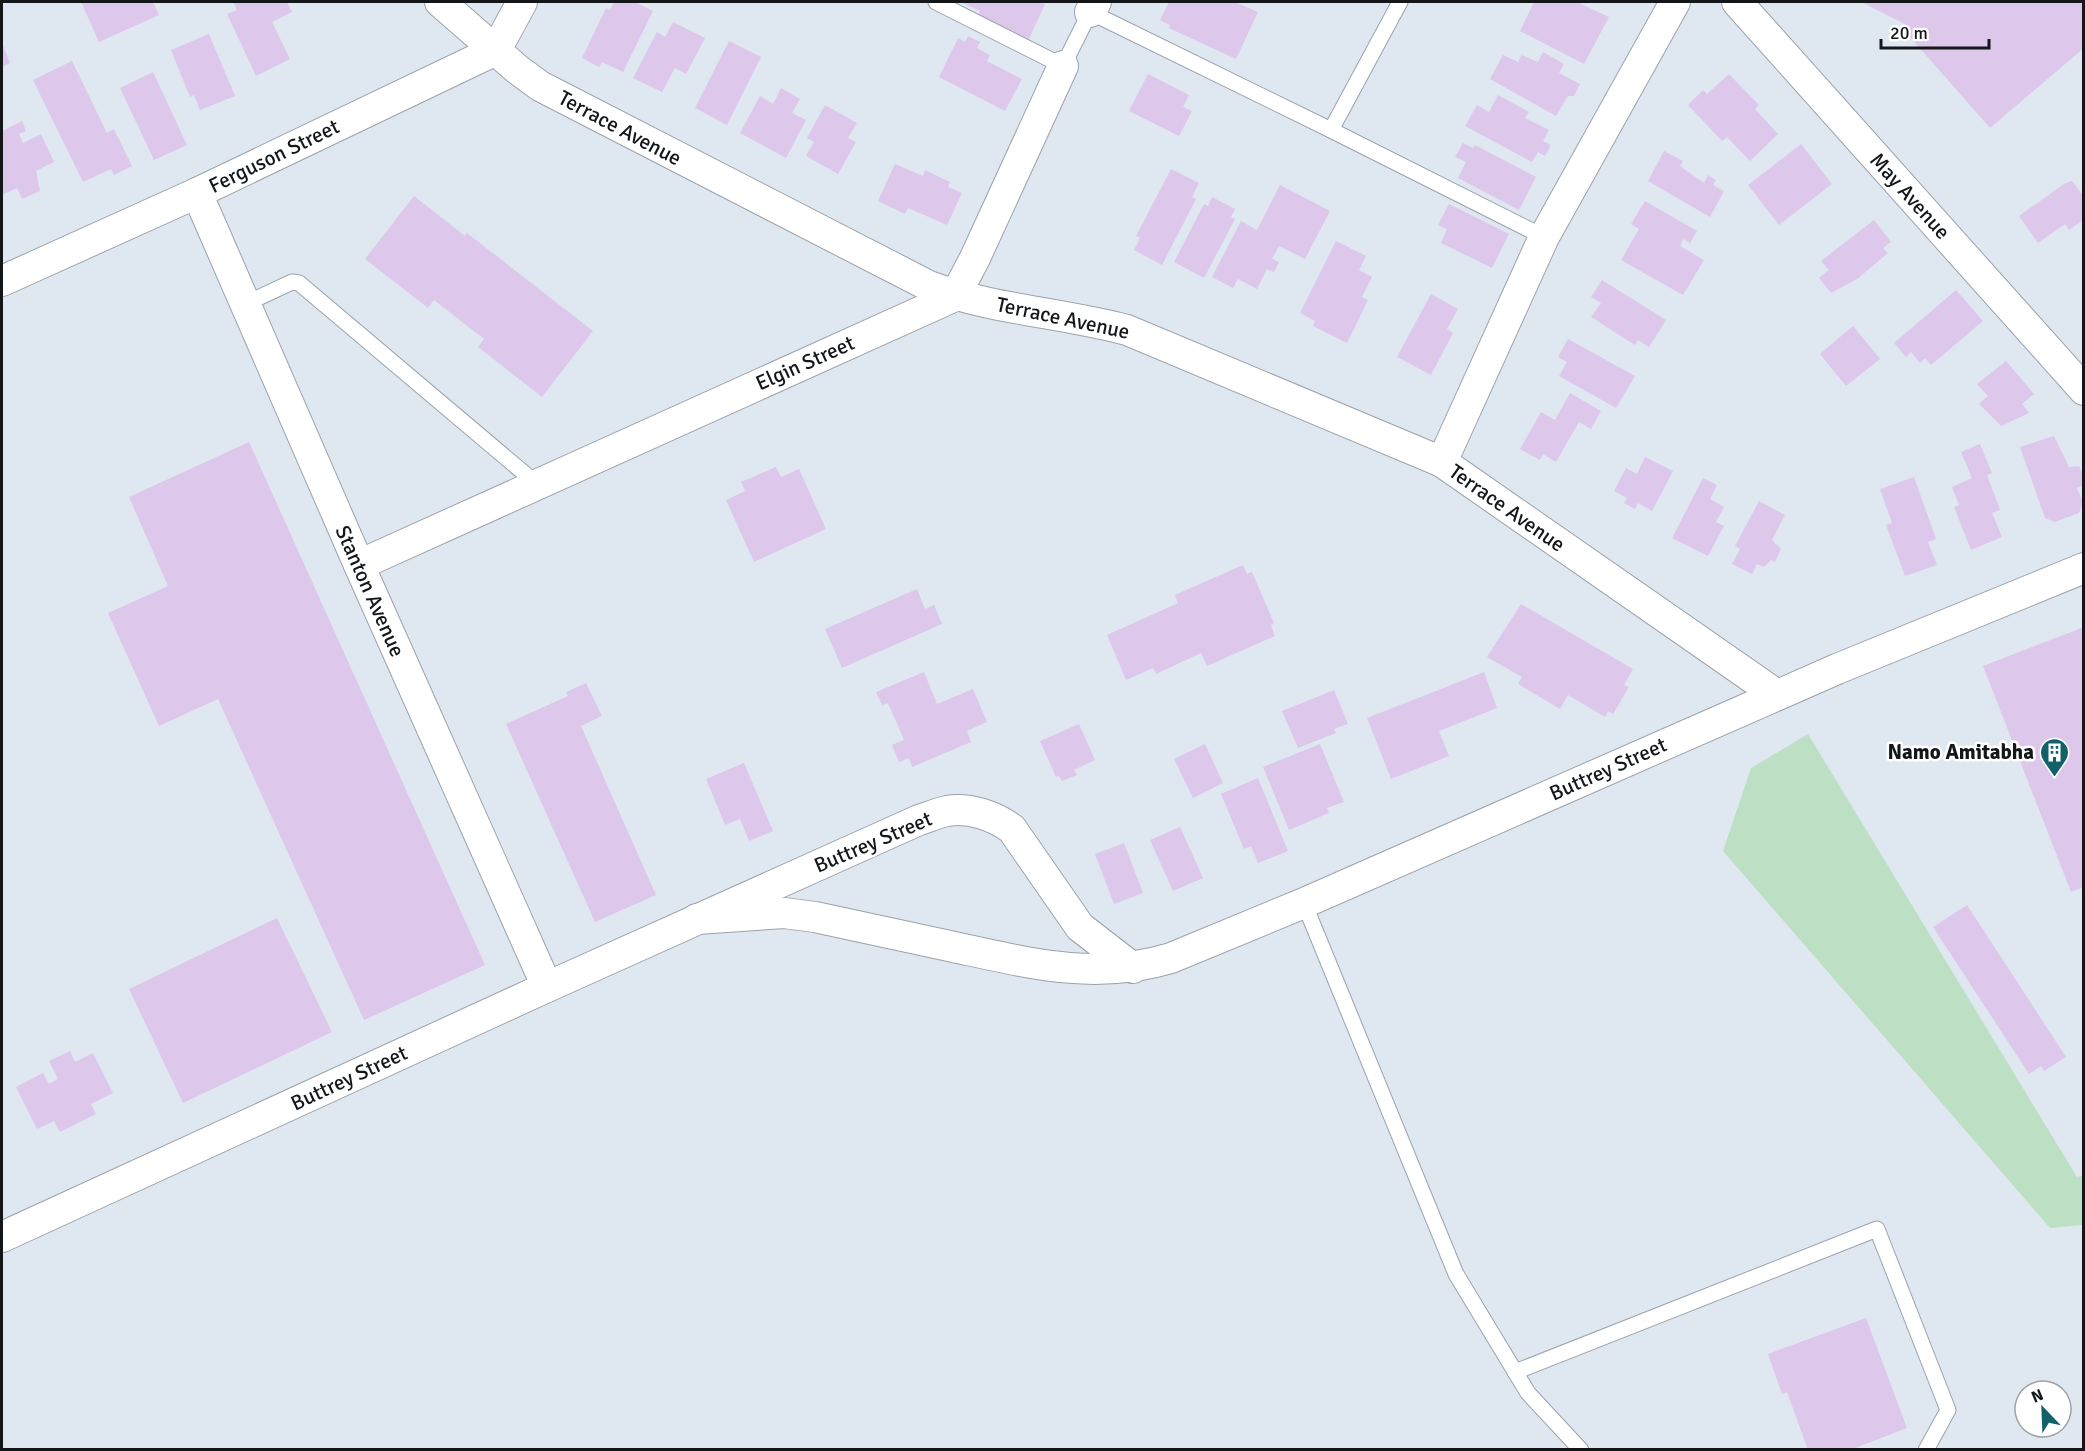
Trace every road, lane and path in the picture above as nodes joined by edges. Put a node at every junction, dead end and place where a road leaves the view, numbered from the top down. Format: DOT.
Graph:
graph roads {
  1 [pos="441,2"];
  2 [pos="522,2"];
  3 [pos="936,2"];
  4 [pos="1400,2"];
  5 [pos="1676,2"];
  6 [pos="1737,2"];
  7 [pos="1093,7"];
  8 [pos="496,50"];
  9 [pos="1063,66"];
  10 [pos="1332,130"];
  11 [pos="197,193"];
  12 [pos="1544,237"];
  13 [pos="2,281"];
  14 [pos="955,296"];
  15 [pos="245,303"];
  16 [pos="2084,390"];
  17 [pos="1442,462"];
  18 [pos="537,484"];
  19 [pos="359,565"];
  20 [pos="2084,568"];
  21 [pos="1777,695"];
  22 [pos="1304,903"];
  23 [pos="698,919"];
  24 [pos="1133,968"];
  25 [pos="547,987"];
  26 [pos="2,1237"];
  27 [pos="1515,1372"];
  28 [pos="1581,1449"];
  29 [pos="1926,1449"];
  1 -- 8 [label="street, Terrace Avenue"];
  2 -- 8 [label="street"];
  3 -- 9 [label="lane"];
  4 -- 10 [label="lane"];
  5 -- 12 [label="street"];
  6 -- 16 [label="street, May Avenue"];
  7 -- 9 [label="lane"];
  7 -- 10 [label="lane"];
  8 -- 11 [label="street, Ferguson Street"];
  8 -- 14 [label="street, Terrace Avenue"];
  9 -- 14 [label="street"];
  10 -- 12 [label="lane"];
  11 -- 13 [label="street, Ferguson Street"];
  11 -- 15 [label="street, Stanton Avenue"];
  12 -- 17 [label="street"];
  14 -- 17 [label="street, Terrace Avenue"];
  14 -- 18 [label="street, Elgin Street"];
  15 -- 18 [label="lane"];
  15 -- 19 [label="street, Stanton Avenue"];
  17 -- 21 [label="street, Terrace Avenue"];
  18 -- 19 [label="street, Elgin Street"];
  19 -- 25 [label="street, Stanton Avenue"];
  20 -- 21 [label="street, Buttrey Street"];
  21 -- 22 [label="street, Buttrey Street"];
  22 -- 24 [label="street, Buttrey Street"];
  22 -- 27 [label="lane"];
  23 -- 24 [label="street, Buttrey Street"];
  23 -- 24 [label="street, Buttrey Street"];
  23 -- 25 [label="street, Buttrey Street"];
  25 -- 26 [label="street, Buttrey Street"];
  27 -- 28 [label="lane"];
  27 -- 29 [label="lane"];
}
